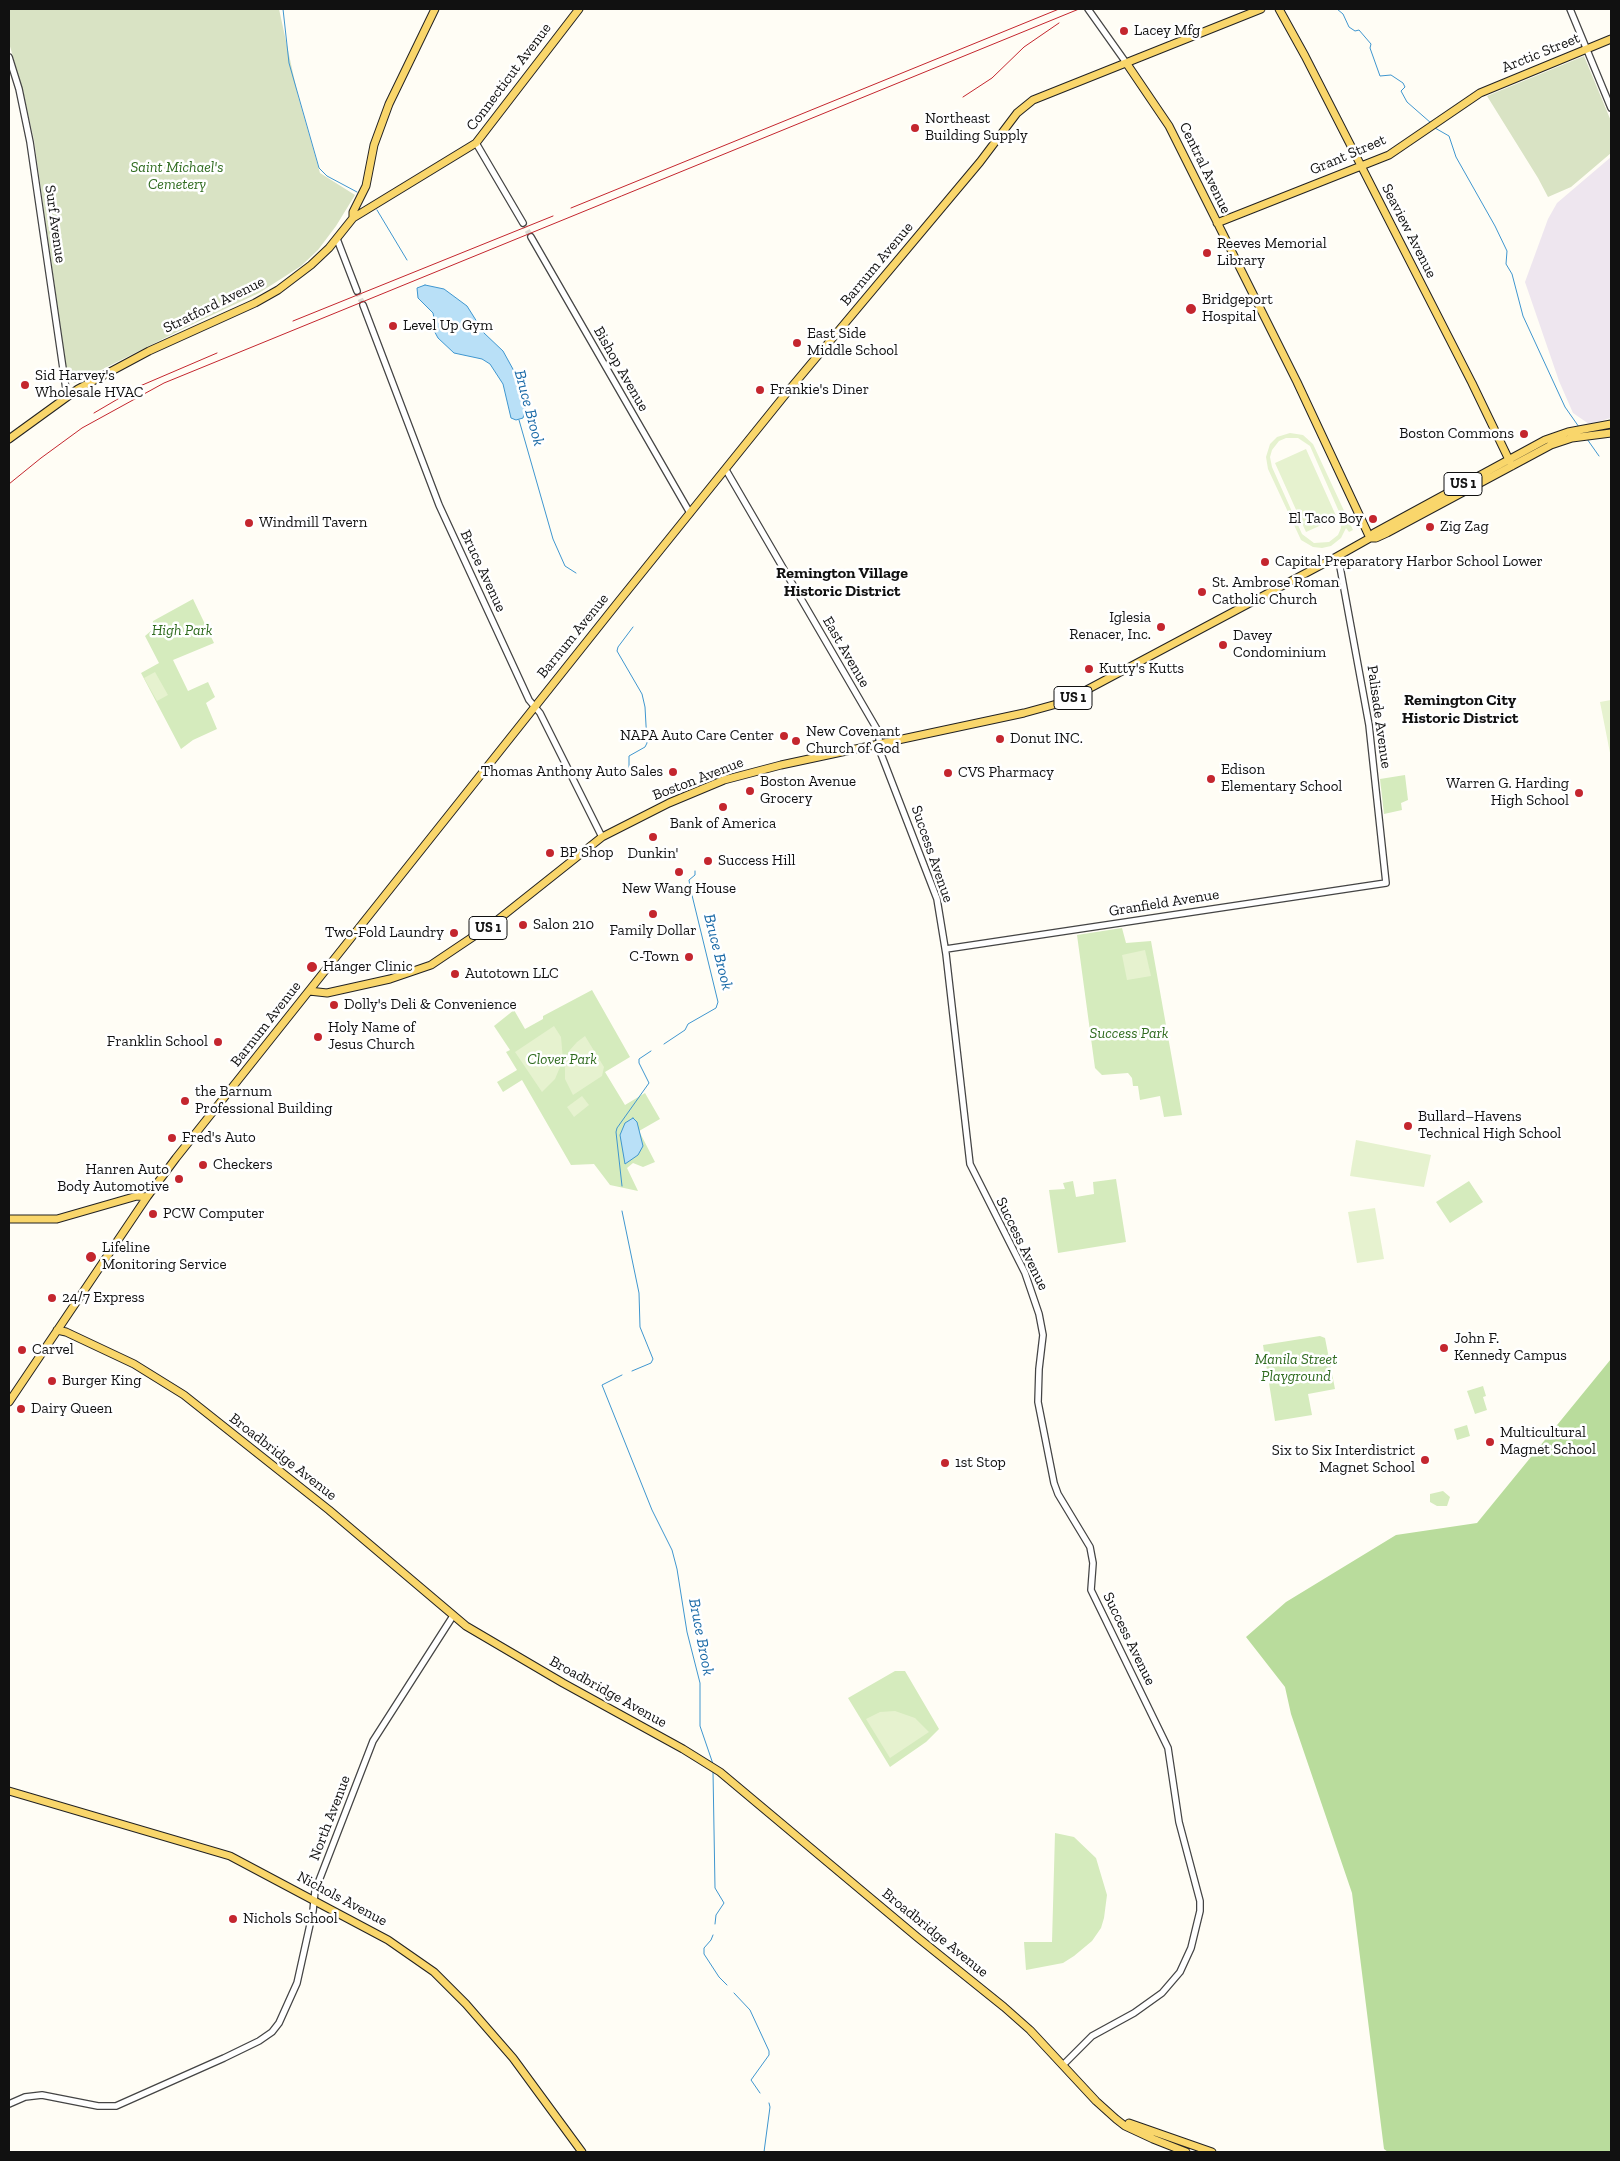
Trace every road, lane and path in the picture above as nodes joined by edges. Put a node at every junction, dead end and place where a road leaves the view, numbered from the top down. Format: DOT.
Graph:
graph roads {
  1 [pos="435,9"];
  2 [pos="579,9"];
  3 [pos="1088,9"];
  4 [pos="1261,9"];
  5 [pos="1279,9"];
  6 [pos="1570,9"];
  7 [pos="1611,39"];
  8 [pos="1587,49"];
  9 [pos="9,57"];
  10 [pos="1127,64"];
  11 [pos="1480,94"];
  12 [pos="1611,108"];
  13 [pos="476,143"];
  14 [pos="1361,166"];
  15 [pos="358,201"];
  16 [pos="368,209"];
  17 [pos="352,218"];
  18 [pos="523,223"];
  19 [pos="1217,224"];
  20 [pos="531,237"];
  21 [pos="337,239"];
  22 [pos="357,291"];
  23 [pos="363,305"];
  24 [pos="67,396"];
  25 [pos="1611,424"];
  26 [pos="1585,432"];
  27 [pos="1611,433"];
  28 [pos="9,439"];
  29 [pos="1510,463"];
  30 [pos="726,470"];
  31 [pos="690,513"];
  32 [pos="1370,538"];
  33 [pos="1338,556"];
  34 [pos="535,706"];
  35 [pos="880,743"];
  36 [pos="602,837"];
  37 [pos="1386,884"];
  38 [pos="946,949"];
  39 [pos="309,991"];
  40 [pos="147,1197"];
  41 [pos="9,1219"];
  42 [pos="57,1330"];
  43 [pos="9,1402"];
  44 [pos="453,1616"];
  45 [pos="9,1791"];
  46 [pos="314,1899"];
  47 [pos="1063,2065"];
  48 [pos="9,2104"];
  49 [pos="1116,2119"];
  50 [pos="582,2152"];
  51 [pos="1186,2152"];
  52 [pos="1212,2152"];
  1 -- 15 [label="main road, Stratford Avenue"];
  2 -- 13 [label="main road, Connecticut Avenue"];
  3 -- 10 [label="street, Central Avenue"];
  4 -- 10 [label="main road, Barnum Avenue"];
  5 -- 14 [label="main road, Seaview Avenue"];
  6 -- 8 [label="street"];
  7 -- 8 [label="main road, Arctic Street"];
  8 -- 11 [label="main road, Arctic Street"];
  8 -- 12 [label="street"];
  9 -- 24 [label="street, Surf Avenue"];
  10 -- 19 [label="main road, Central Avenue"];
  10 -- 30 [label="main road, Barnum Avenue"];
  11 -- 14 [label="main road, Grant Street"];
  13 -- 16 [label="main road, Connecticut Avenue"];
  13 -- 18 [label="street"];
  14 -- 19 [label="main road, Grant Street"];
  14 -- 29 [label="main road, Seaview Avenue"];
  15 -- 16 [label="main road"];
  15 -- 17 [label="main road, Stratford Avenue"];
  16 -- 17 [label="main road, Connecticut Avenue"];
  17 -- 21 [label="main road, Stratford Avenue"];
  19 -- 32 [label="main road, Central Avenue"];
  20 -- 31 [label="street, Bishop Avenue"];
  21 -- 22 [label="street"];
  21 -- 24 [label="main road, Stratford Avenue"];
  23 -- 34 [label="street, Bruce Avenue"];
  24 -- 28 [label="main road, Stratford Avenue"];
  25 -- 26 [label="main road, Boston Avenue / US 1"];
  26 -- 27 [label="main road, Boston Avenue / US 1"];
  26 -- 29 [label="main road, Boston Avenue / US 1"];
  29 -- 32 [label="main road, Boston Avenue / US 1"];
  30 -- 31 [label="main road, Barnum Avenue"];
  30 -- 35 [label="street, East Avenue"];
  31 -- 34 [label="main road, Barnum Avenue"];
  32 -- 33 [label="main road, Boston Avenue / US 1"];
  33 -- 35 [label="main road, Boston Avenue / US 1"];
  33 -- 37 [label="street, Palisade Avenue"];
  34 -- 36 [label="street, Bruce Avenue"];
  34 -- 39 [label="main road, Barnum Avenue"];
  35 -- 36 [label="main road, Boston Avenue / US 1"];
  35 -- 38 [label="street, Success Avenue"];
  36 -- 39 [label="main road, Boston Avenue / US 1"];
  37 -- 38 [label="street, Granfield Avenue"];
  38 -- 47 [label="street, Success Avenue"];
  39 -- 40 [label="main road, Barnum Avenue"];
  40 -- 41 [label="main road"];
  40 -- 42 [label="main road, Barnum Avenue"];
  42 -- 43 [label="main road, Barnum Avenue"];
  42 -- 44 [label="main road, Broadbridge Avenue"];
  44 -- 46 [label="street, North Avenue"];
  44 -- 47 [label="main road, Broadbridge Avenue"];
  45 -- 46 [label="main road, Nichols Avenue"];
  46 -- 48 [label="street, North Avenue"];
  46 -- 50 [label="main road, Nichols Avenue"];
  47 -- 49 [label="main road, Broadbridge Avenue"];
  49 -- 51 [label="main road, Broadbridge Avenue"];
  49 -- 52 [label="main road, Broadbridge Avenue"];
}
